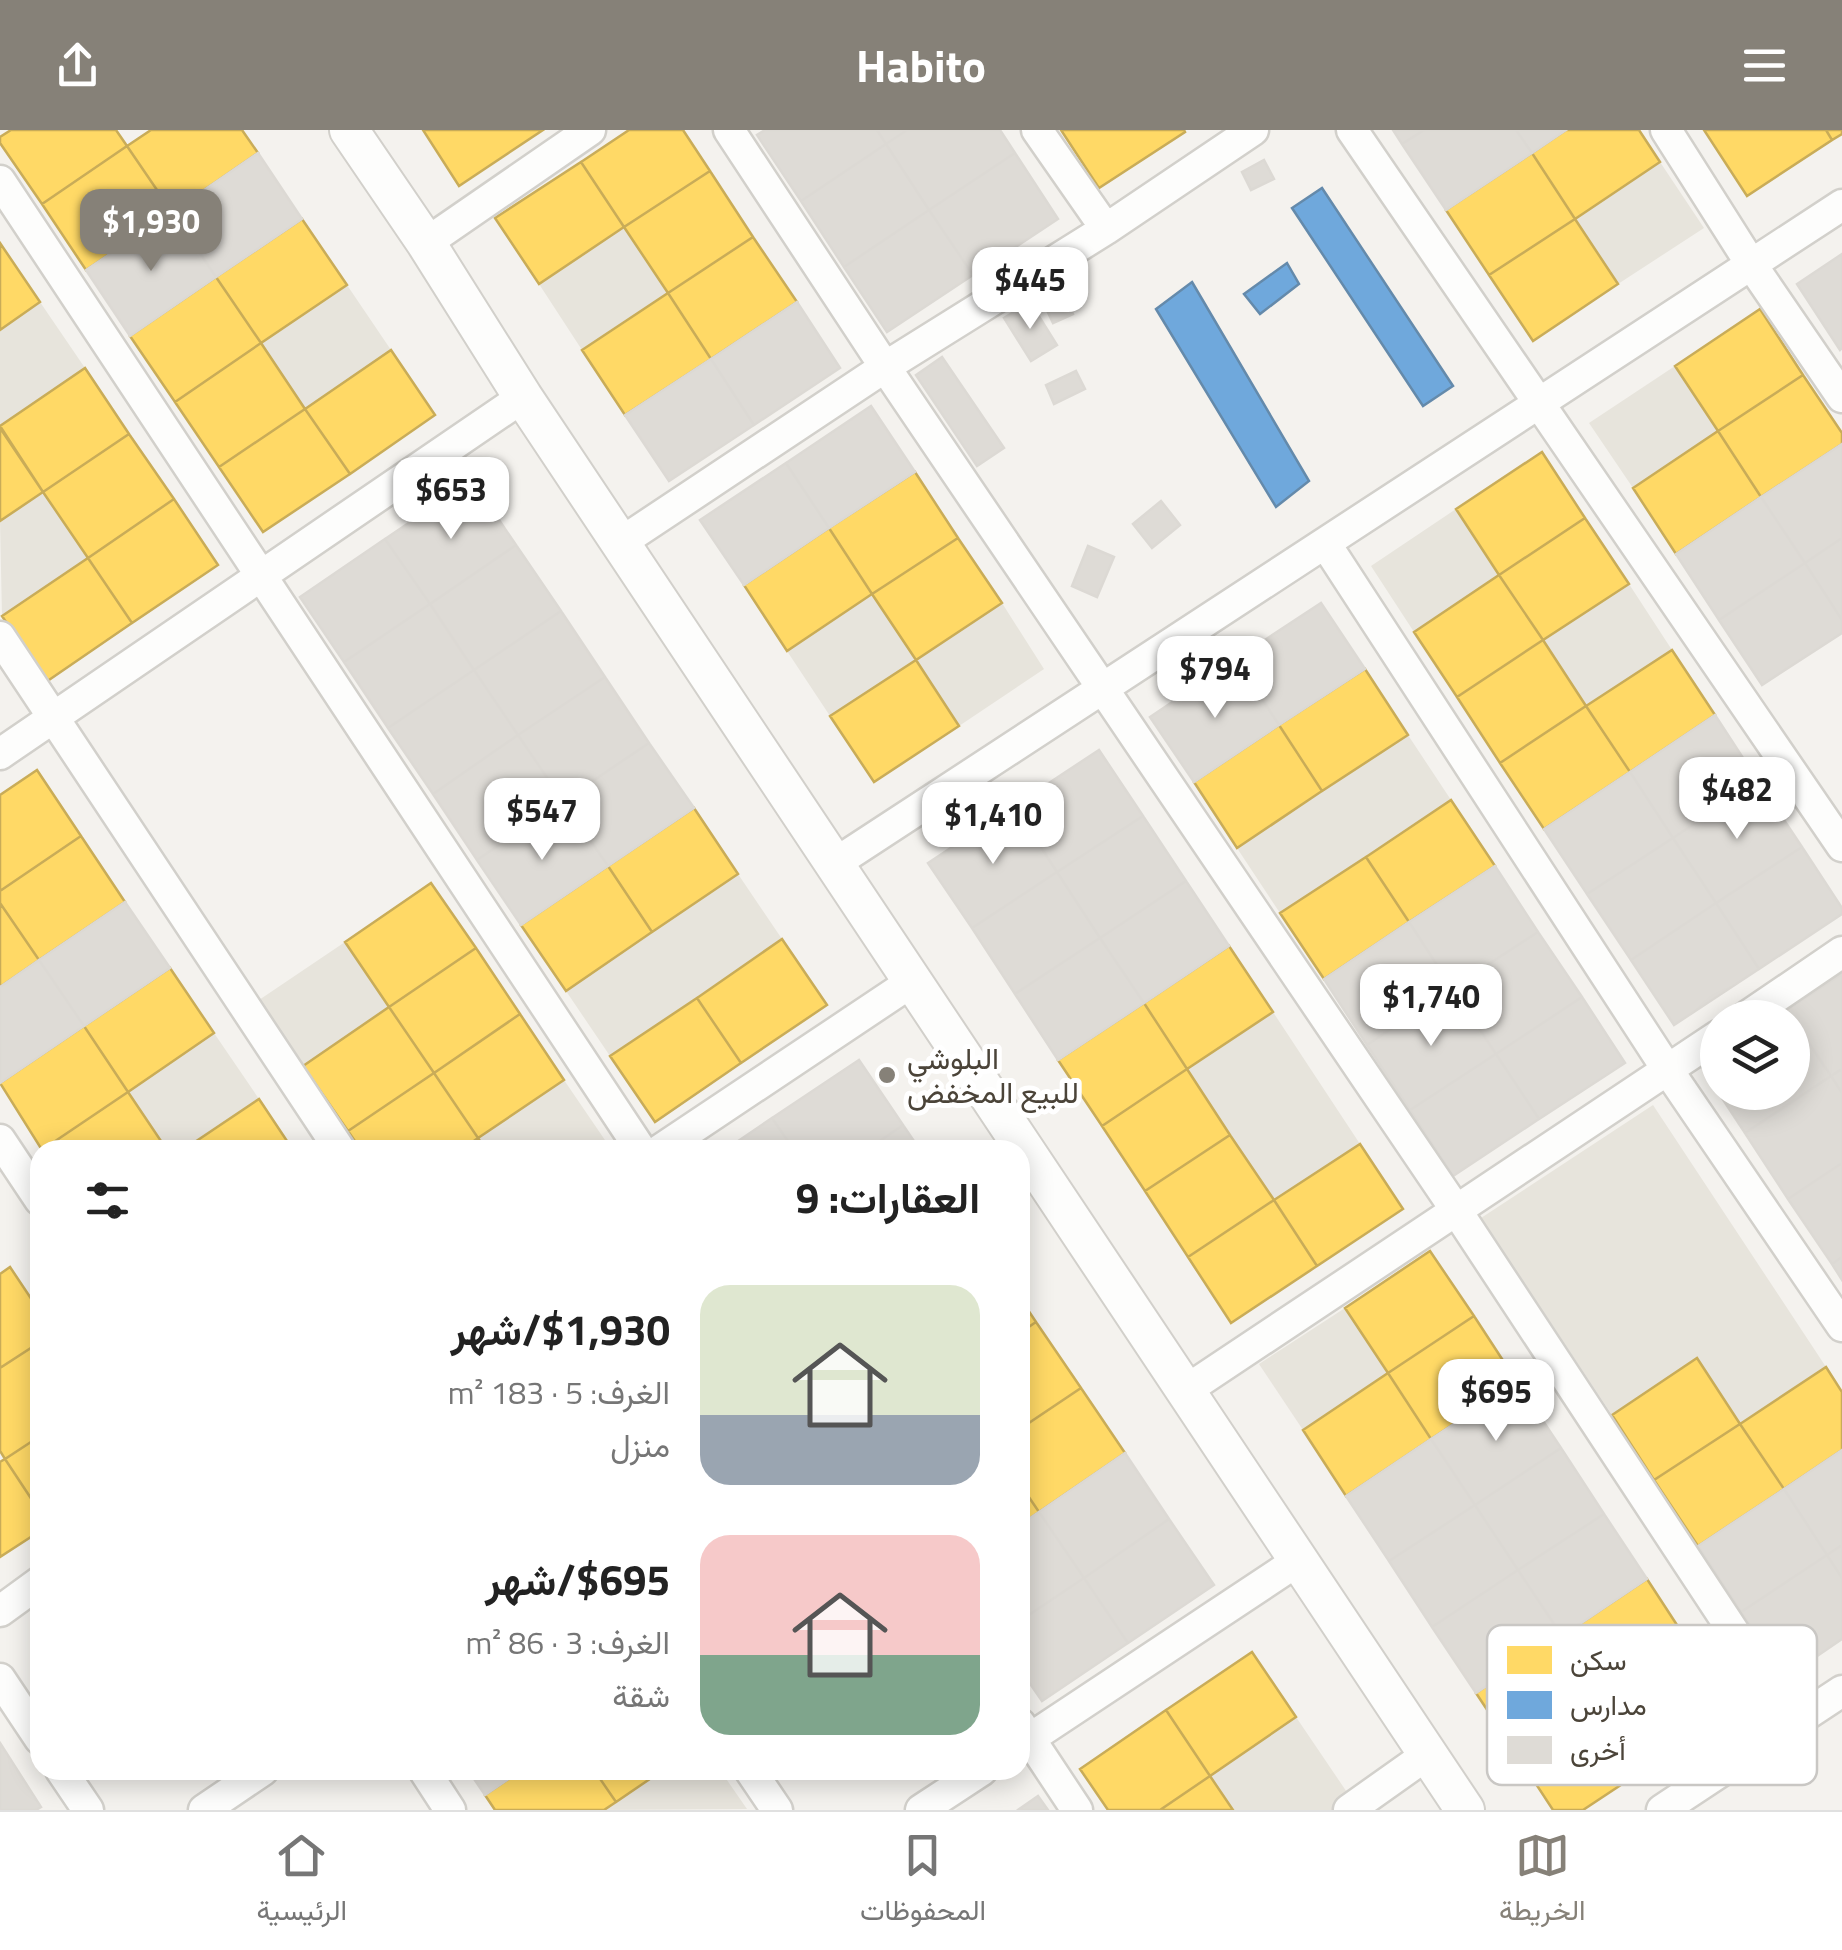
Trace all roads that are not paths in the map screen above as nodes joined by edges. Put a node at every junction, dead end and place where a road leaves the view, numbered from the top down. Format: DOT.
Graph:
graph roads {
  1 [pos="349,130"];
  2 [pos="590,130"];
  3 [pos="729,130"];
  4 [pos="1037,130"];
  5 [pos="1254,130"];
  6 [pos="1352,130"];
  7 [pos="1666,130"];
  8 [pos="0,181"];
  9 [pos="1842,204"];
  10 [pos="1106,229"];
  11 [pos="426,242"];
  12 [pos="1751,264"];
  13 [pos="885,366"];
  14 [pos="523,397"];
  15 [pos="1842,398"];
  16 [pos="1538,403"];
  17 [pos="620,543"];
  18 [pos="1325,543"];
  19 [pos="260,576"];
  20 [pos="0,637"];
  21 [pos="1102,688"];
  22 [pos="53,717"];
  23 [pos="0,754"];
  24 [pos="1842,846"];
  25 [pos="834,864"];
  26 [pos="1842,952"];
  27 [pos="913,982"];
  28 [pos="1771,1000"];
  29 [pos="1700,1048"];
  30 [pos="1667,1069"];
  31 [pos="0,1140"];
  32 [pos="333,1140"];
  33 [pos="633,1140"];
  34 [pos="675,1140"];
  35 [pos="1018,1140"];
  36 [pos="1030,1157"];
  37 [pos="30,1185"];
  38 [pos="1456,1210"];
  39 [pos="1842,1326"];
  40 [pos="1186,1391"];
  41 [pos="1299,1560"];
  42 [pos="30,1589"];
  43 [pos="0,1611"];
  44 [pos="1729,1625"];
  45 [pos="0,1679"];
  46 [pos="1842,1691"];
  47 [pos="1817,1707"];
  48 [pos="30,1724"];
  49 [pos="1030,1732"];
  50 [pos="1030,1746"];
  51 [pos="1428,1754"];
  52 [pos="68,1780"];
  53 [pos="248,1780"];
  54 [pos="430,1780"];
  55 [pos="757,1780"];
  56 [pos="966,1780"];
  57 [pos="1699,1785"];
  58 [pos="88,1810"];
  59 [pos="204,1810"];
  60 [pos="450,1810"];
  61 [pos="777,1810"];
  62 [pos="920,1810"];
  63 [pos="1077,1810"];
  64 [pos="1349,1810"];
  65 [pos="1465,1810"];
  66 [pos="1662,1810"];
  1 -- 11 [label="street"];
  2 -- 11 [label="street"];
  3 -- 13 [label="street"];
  4 -- 10 [label="street"];
  5 -- 10 [label="street"];
  6 -- 16 [label="street"];
  7 -- 12 [label="street"];
  8 -- 19 [label="street"];
  9 -- 12 [label="street"];
  10 -- 13 [label="street"];
  11 -- 14 [label="street"];
  12 -- 15 [label="street"];
  12 -- 16 [label="street"];
  13 -- 17 [label="street"];
  13 -- 21 [label="street"];
  14 -- 17 [label="street"];
  14 -- 19 [label="street"];
  16 -- 18 [label="street"];
  16 -- 24 [label="street"];
  17 -- 25 [label="street"];
  18 -- 21 [label="street"];
  18 -- 30 [label="street"];
  19 -- 22 [label="street"];
  19 -- 33 [label="street"];
  20 -- 22 [label="street"];
  21 -- 25 [label="street"];
  21 -- 38 [label="street"];
  22 -- 23 [label="street"];
  22 -- 32 [label="street"];
  25 -- 27 [label="street"];
  26 -- 28 [label="street"];
  27 -- 34 [label="street"];
  27 -- 35 [label="street"];
  29 -- 30 [label="street"];
  30 -- 38 [label="street"];
  30 -- 39 [label="street"];
  31 -- 37 [label="street"];
  36 -- 40 [label="street"];
  38 -- 40 [label="street"];
  38 -- 44 [label="street"];
  40 -- 41 [label="street"];
  41 -- 49 [label="street"];
  41 -- 51 [label="street"];
  42 -- 43 [label="street"];
  45 -- 48 [label="street"];
  46 -- 47 [label="street"];
  50 -- 63 [label="street"];
  51 -- 64 [label="street"];
  51 -- 65 [label="street"];
  52 -- 58 [label="street"];
  53 -- 59 [label="street"];
  54 -- 60 [label="street"];
  55 -- 61 [label="street"];
  56 -- 62 [label="street"];
  57 -- 66 [label="street"];
}
